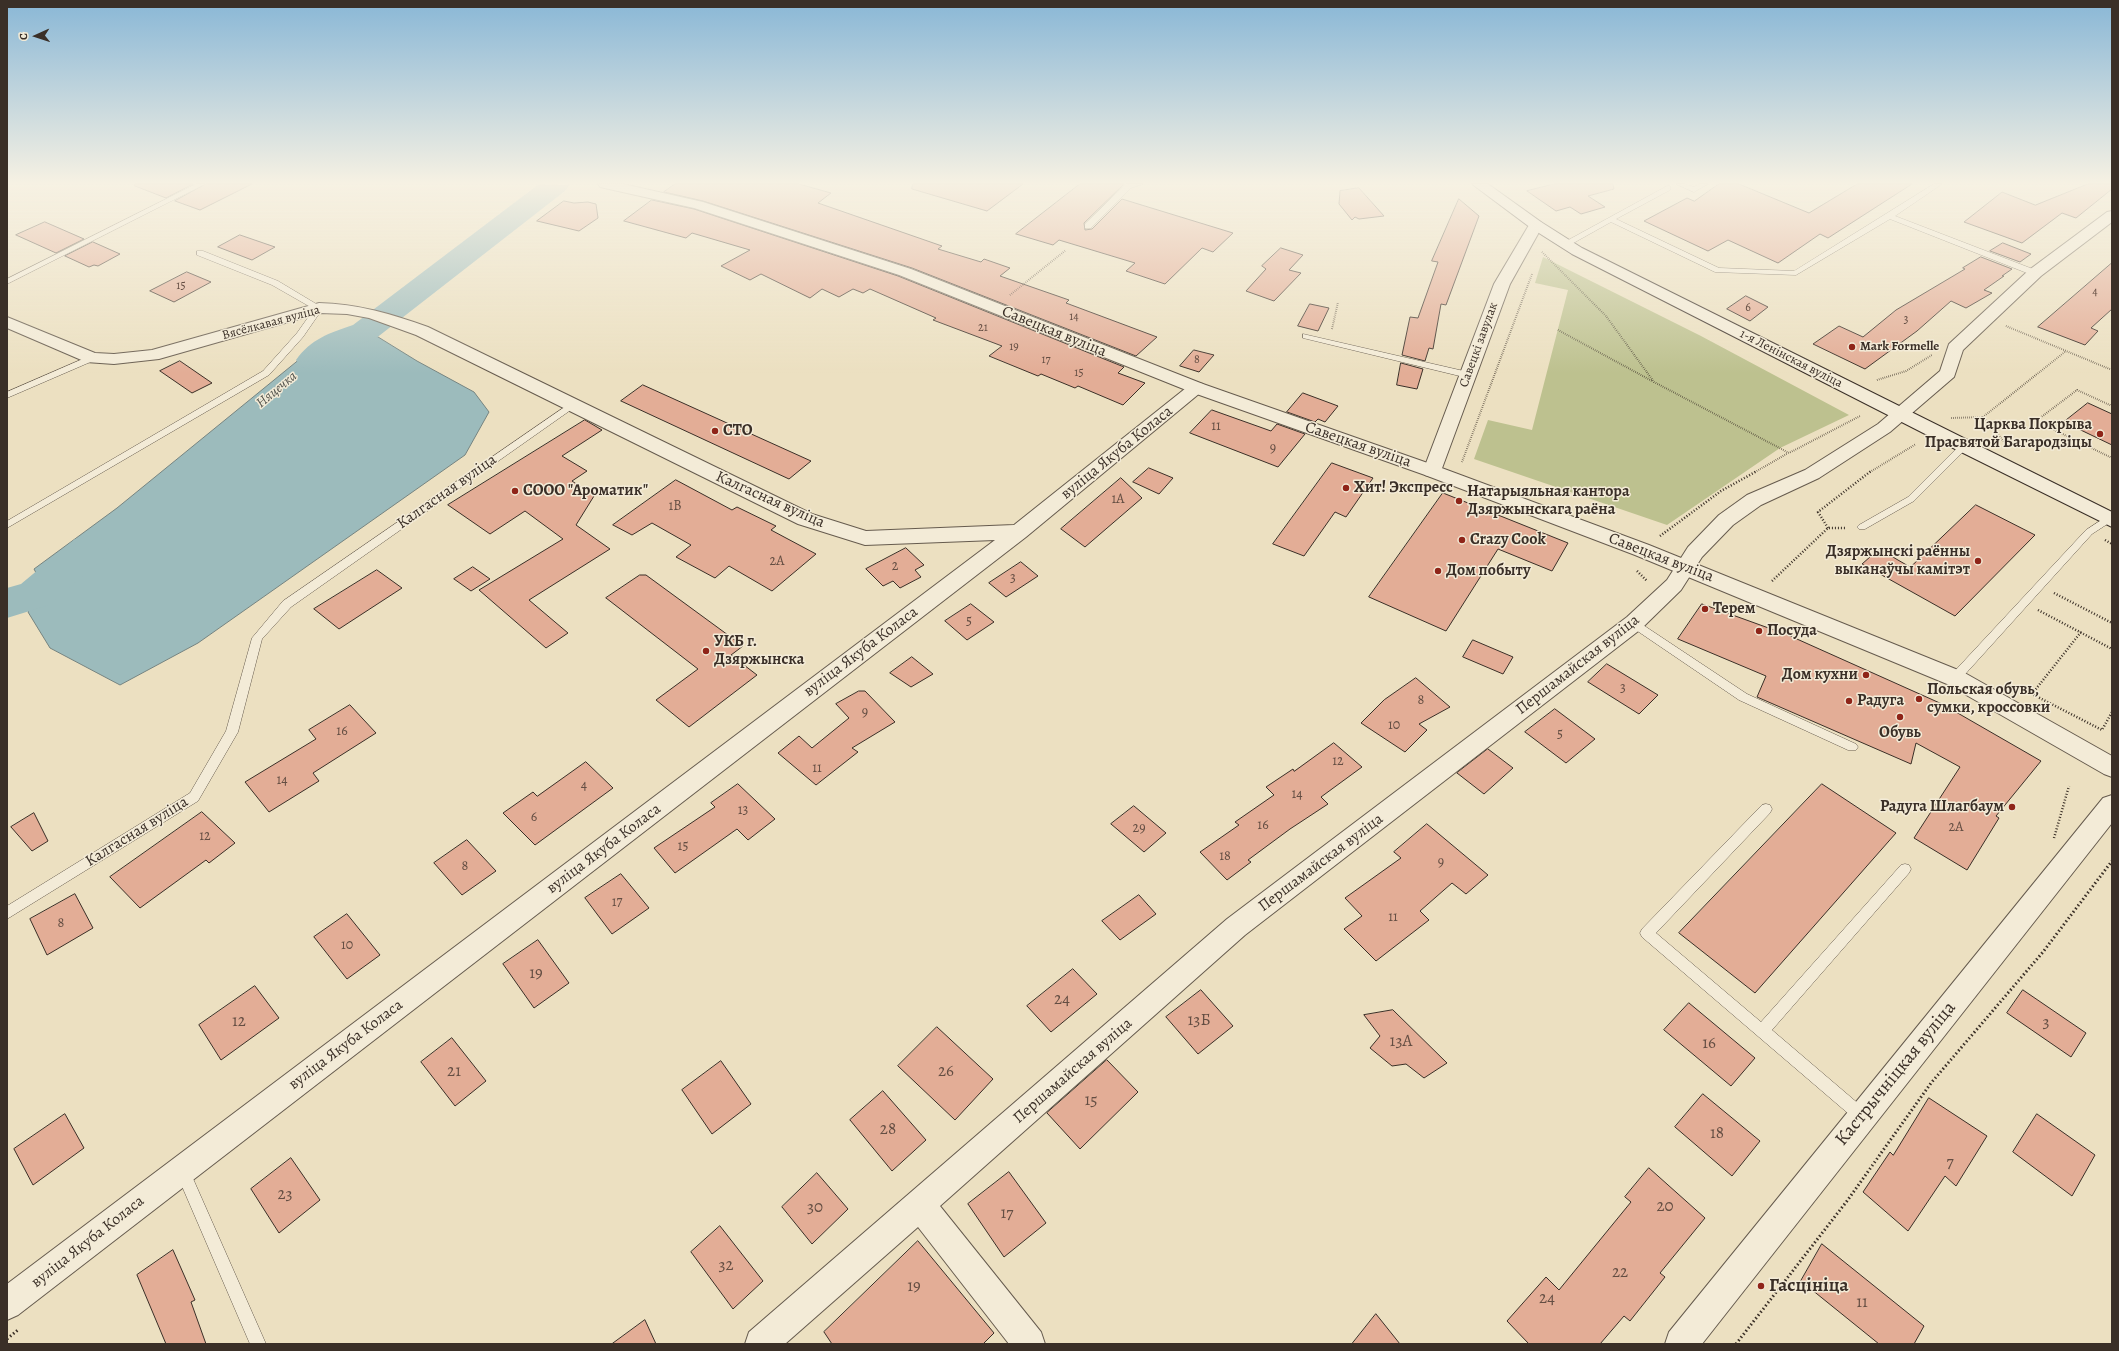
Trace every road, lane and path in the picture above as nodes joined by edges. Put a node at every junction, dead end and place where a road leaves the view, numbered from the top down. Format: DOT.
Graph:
graph roads {
  1 [pos="76,247"];
  2 [pos="828,247"];
  3 [pos="1523,247"];
  4 [pos="1571,247"];
  5 [pos="1670,247"];
  6 [pos="1838,247"];
  7 [pos="1969,247"];
  8 [pos="2069,247"];
  9 [pos="1066,250"];
  10 [pos="200,253"];
  11 [pos="1538,258"];
  12 [pos="1533,271"];
  13 [pos="2035,273"];
  14 [pos="7,282"];
  15 [pos="1007,297"];
  16 [pos="1338,302"];
  17 [pos="319,308"];
  18 [pos="2000,323"];
  19 [pos="9,325"];
  20 [pos="1558,330"];
  21 [pos="1306,336"];
  22 [pos="1329,341"];
  23 [pos="2066,351"];
  24 [pos="92,358"];
  25 [pos="2112,370"];
  26 [pos="1468,376"];
  27 [pos="1654,382"];
  28 [pos="1197,388"];
  29 [pos="7,395"];
  30 [pos="572,405"];
  31 [pos="2112,406"];
  32 [pos="1902,414"];
  33 [pos="1860,416"];
  34 [pos="1983,417"];
  35 [pos="1947,418"];
  36 [pos="1916,444"];
  37 [pos="1964,446"];
  38 [pos="2008,447"];
  39 [pos="2112,458"];
  40 [pos="1432,470"];
  41 [pos="1456,479"];
  42 [pos="2110,519"];
  43 [pos="7,525"];
  44 [pos="1862,527"];
  45 [pos="1828,528"];
  46 [pos="1019,532"];
  47 [pos="1684,568"];
  48 [pos="1770,584"];
  49 [pos="2040,586"];
  50 [pos="2024,603"];
  51 [pos="1634,623"];
  52 [pos="2112,623"];
  53 [pos="2081,632"];
  54 [pos="2112,649"];
  55 [pos="1955,678"];
  56 [pos="2112,712"];
  57 [pos="1852,747"];
  58 [pos="2112,767"];
  59 [pos="2112,805"];
  60 [pos="1766,809"];
  61 [pos="2112,861"];
  62 [pos="1905,869"];
  63 [pos="8,910"];
  64 [pos="1762,1031"];
  65 [pos="1863,1117"];
  66 [pos="182,1170"];
  67 [pos="920,1205"];
  68 [pos="7,1304"];
  69 [pos="26,1324"];
  70 [pos="7,1339"];
  71 [pos="258,1344"];
  72 [pos="760,1344"];
  73 [pos="1029,1344"];
  74 [pos="1681,1344"];
  75 [pos="1736,1344"];
  1 -- 14 [label="lane"];
  2 -- 28 [label="street, Савецкая вуліца"];
  3 -- 26 [label="street, Савецкі завулак"];
  4 -- 32 [label="street, 1-я Ленінская вуліца"];
  5 -- 6 [label="lane"];
  7 -- 13 [label="lane"];
  8 -- 13 [label="street, Першамайская вуліца"];
  9 -- 15 [label="path"];
  10 -- 17 [label="lane"];
  11 -- 27 [label="path"];
  12 -- 41 [label="path"];
  13 -- 32 [label="street, Першамайская вуліца"];
  16 -- 22 [label="path"];
  17 -- 24 [label="street, Вясёлкавая вуліца"];
  17 -- 30 [label="street, Вясёлкавая вуліца"];
  17 -- 43 [label="lane"];
  18 -- 23 [label="path"];
  19 -- 24 [label="street, Вясёлкавая вуліца"];
  20 -- 27 [label="path"];
  21 -- 22 [label="lane"];
  22 -- 26 [label="lane"];
  23 -- 25 [label="path"];
  23 -- 34 [label="path"];
  24 -- 29 [label="lane"];
  26 -- 40 [label="street, Савецкі завулак"];
  27 -- 33 [label="path"];
  28 -- 40 [label="street, Савецкая вуліца"];
  28 -- 46 [label="street, вуліца Якуба Коласа"];
  30 -- 46 [label="street, Калгасная вуліца"];
  30 -- 63 [label="lane, Калгасная вуліца"];
  31 -- 39 [label="path"];
  32 -- 37 [label="street, 1-я Ленінская вуліца"];
  32 -- 47 [label="street, Першамайская вуліца"];
  34 -- 35 [label="path"];
  34 -- 38 [label="path"];
  36 -- 45 [label="path"];
  37 -- 42 [label="street, 1-я Ленінская вуліца"];
  37 -- 44 [label="lane"];
  40 -- 41 [label="street, Савецкая вуліца"];
  41 -- 47 [label="street, Савецкая вуліца"];
  42 -- 49 [label="lane"];
  44 -- 45 [label="path"];
  45 -- 48 [label="path"];
  46 -- 66 [label="street, вуліца Якуба Коласа"];
  47 -- 51 [label="street, Першамайская вуліца"];
  47 -- 55 [label="street, Савецкая вуліца"];
  49 -- 50 [label="lane"];
  49 -- 52 [label="path"];
  50 -- 53 [label="path"];
  50 -- 55 [label="lane"];
  51 -- 57 [label="lane"];
  51 -- 67 [label="street, Першамайская вуліца"];
  53 -- 54 [label="path"];
  53 -- 56 [label="path"];
  55 -- 58 [label="street, Савецкая вуліца"];
  59 -- 65 [label="street, Кастрычніцкая вуліца"];
  60 -- 64 [label="lane"];
  61 -- 75 [label="path"];
  62 -- 64 [label="lane"];
  64 -- 65 [label="lane"];
  65 -- 74 [label="street, Кастрычніцкая вуліца"];
  66 -- 68 [label="street, вуліца Якуба Коласа"];
  66 -- 71 [label="lane"];
  67 -- 72 [label="street, Першамайская вуліца"];
  67 -- 73 [label="street"];
  69 -- 70 [label="path"];
}
